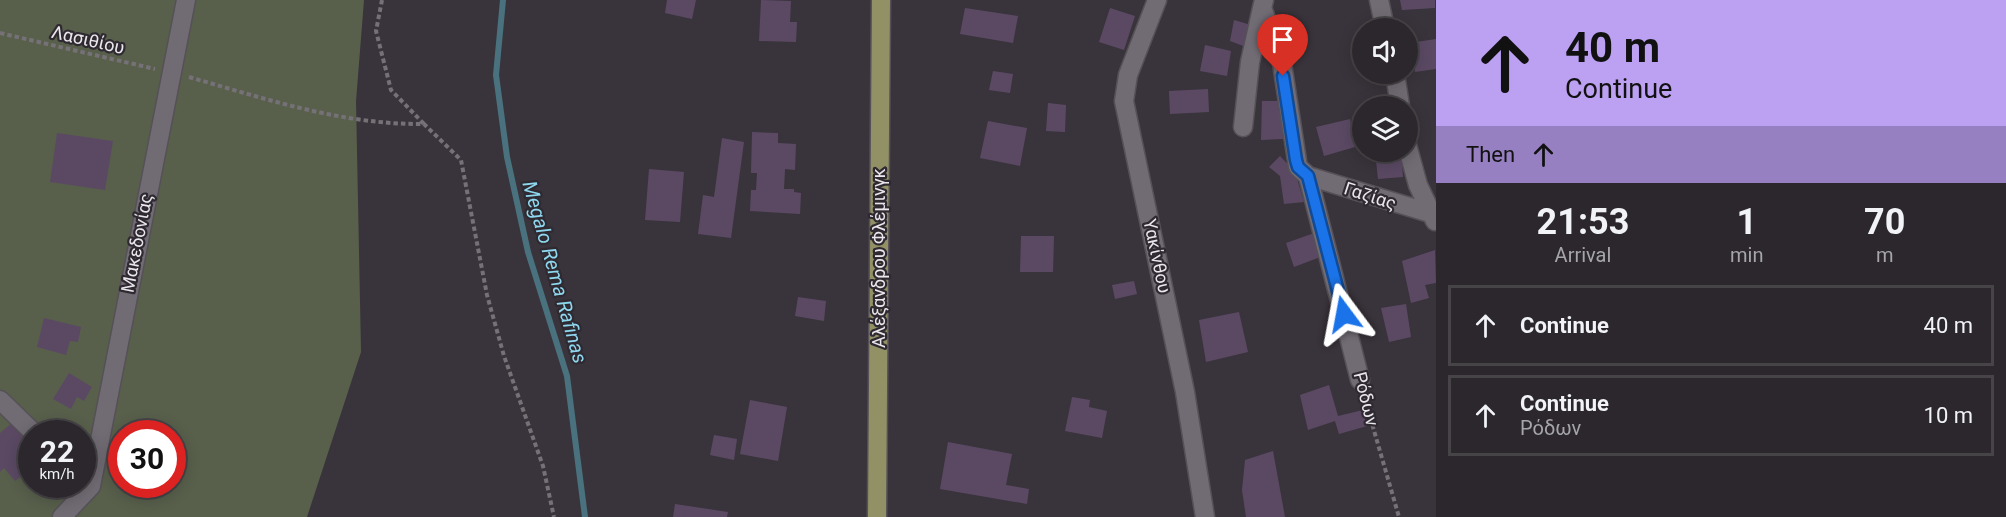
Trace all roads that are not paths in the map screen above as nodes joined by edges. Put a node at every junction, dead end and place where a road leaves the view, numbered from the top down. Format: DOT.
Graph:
graph roads {
  1 [pos="186,0"];
  2 [pos="881,0"];
  3 [pos="1157,0"];
  4 [pos="1379,0"];
  5 [pos="1263,4"];
  6 [pos="1383,18"];
  7 [pos="1243,127"];
  8 [pos="1412,162"];
  9 [pos="1308,176"];
  10 [pos="1434,220"];
  11 [pos="1360,380"];
  12 [pos="0,400"];
  13 [pos="21,420"];
  14 [pos="96,438"];
  15 [pos="76,498"];
  16 [pos="62,517"];
  17 [pos="877,517"];
  18 [pos="1205,517"];
  1 -- 14 [label="street, Μακεδονίας"];
  2 -- 17 [label="main road, Αλέξανδρου Φλέμινγκ"];
  3 -- 18 [label="street, Υακίνθου"];
  4 -- 6 [label="street"];
  5 -- 7 [label="street"];
  5 -- 9 [label="street, Ρόδων"];
  8 -- 10 [label="street"];
  9 -- 10 [label="street, Γαζίας"];
  9 -- 11 [label="street, Ρόδων"];
  12 -- 13 [label="street"];
  15 -- 16 [label="street"];
}
